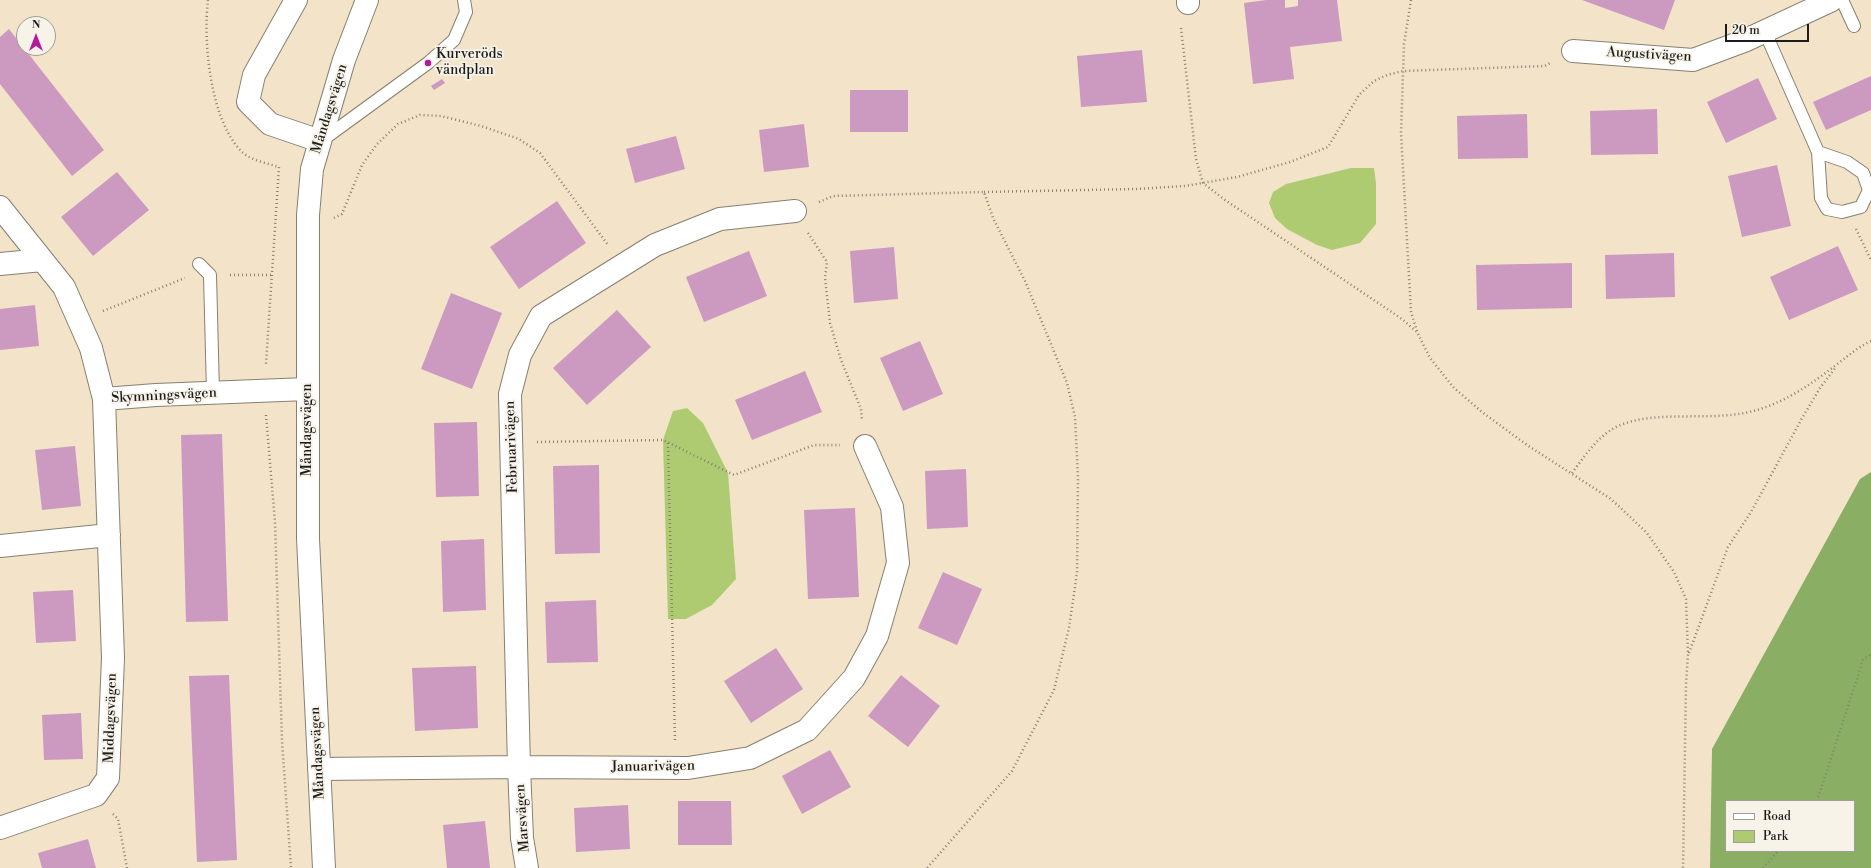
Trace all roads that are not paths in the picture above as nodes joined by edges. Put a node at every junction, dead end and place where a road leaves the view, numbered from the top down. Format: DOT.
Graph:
graph roads {
  1 [pos="296,0"];
  2 [pos="367,0"];
  3 [pos="464,0"];
  4 [pos="1832,0"];
  5 [pos="1842,0"];
  6 [pos="1854,26"];
  7 [pos="1765,32"];
  8 [pos="1573,51"];
  9 [pos="320,141"];
  10 [pos="1818,152"];
  11 [pos="0,207"];
  12 [pos="795,211"];
  13 [pos="42,260"];
  14 [pos="0,264"];
  15 [pos="199,264"];
  16 [pos="307,389"];
  17 [pos="213,393"];
  18 [pos="104,399"];
  19 [pos="865,446"];
  20 [pos="109,535"];
  21 [pos="0,546"];
  22 [pos="519,767"];
  23 [pos="319,769"];
  24 [pos="0,828"];
  25 [pos="324,868"];
  26 [pos="526,868"];
  1 -- 9 [label="street"];
  2 -- 9 [label="street, Måndagsvägen"];
  3 -- 9 [label="lane"];
  4 -- 7 [label="street, Augustivägen"];
  5 -- 6 [label="lane"];
  7 -- 8 [label="street, Augustivägen"];
  7 -- 10 [label="lane"];
  9 -- 16 [label="street, Måndagsvägen"];
  10 -- 10 [label="lane"];
  11 -- 13 [label="street, Skymningsvägen"];
  12 -- 22 [label="street, Februarivägen"];
  13 -- 14 [label="street"];
  13 -- 18 [label="street, Skymningsvägen"];
  15 -- 17 [label="lane"];
  16 -- 17 [label="street, Skymningsvägen"];
  16 -- 23 [label="street, Måndagsvägen"];
  17 -- 18 [label="street, Skymningsvägen"];
  18 -- 20 [label="street, Middagsvägen"];
  19 -- 22 [label="street, Januarivägen"];
  20 -- 21 [label="street"];
  20 -- 24 [label="street, Middagsvägen"];
  22 -- 23 [label="street, Januarivägen"];
  22 -- 26 [label="street, Marsvägen"];
  23 -- 25 [label="street, Måndagsvägen"];
}
